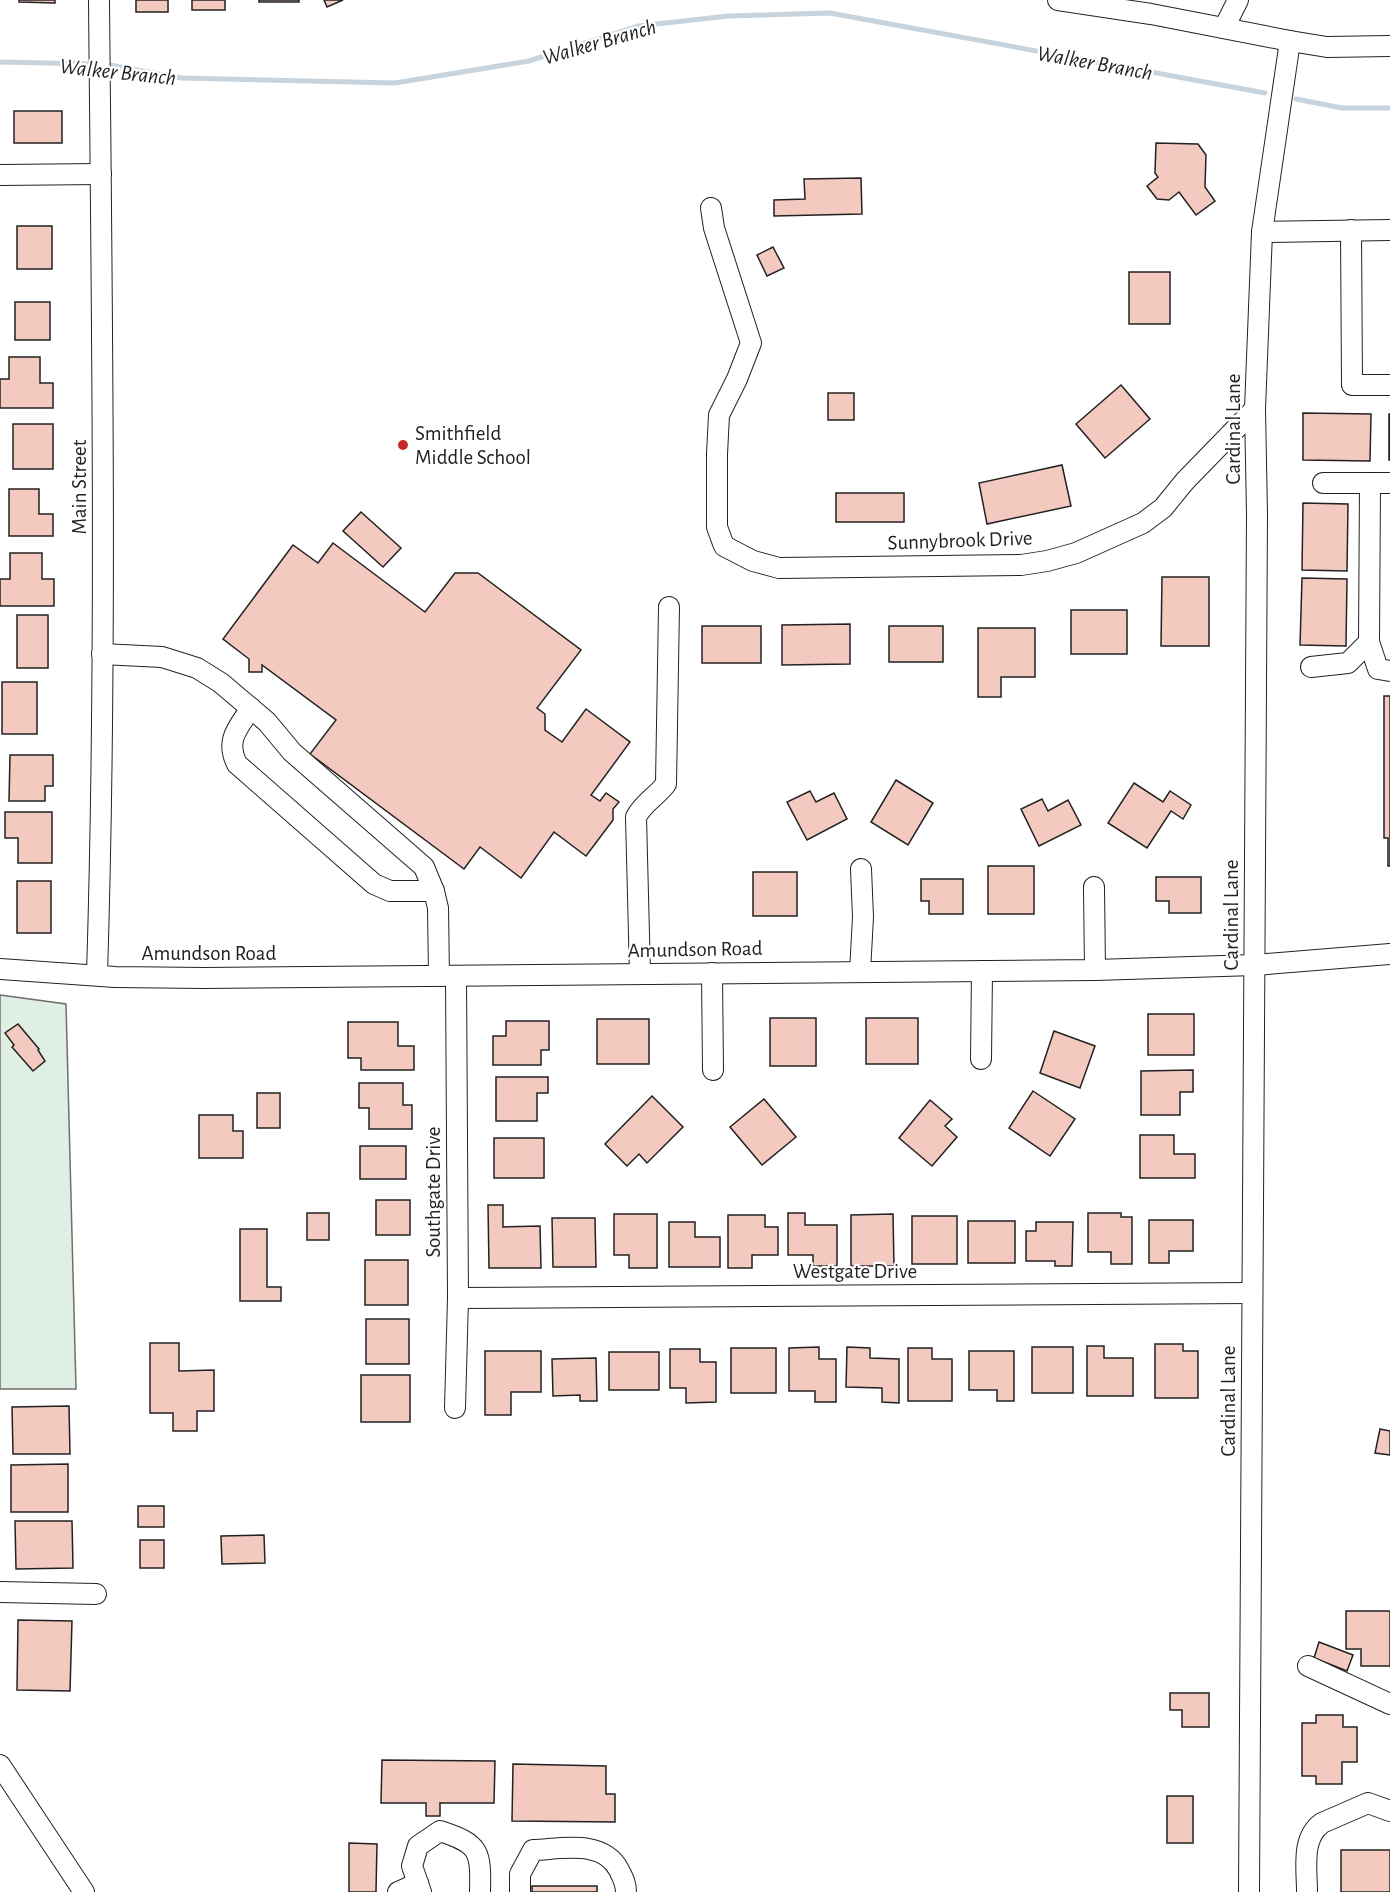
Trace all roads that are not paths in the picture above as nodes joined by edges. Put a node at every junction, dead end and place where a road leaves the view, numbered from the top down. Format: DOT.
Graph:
graph roads {
  1 [pos="99,0"];
  2 [pos="1058,0"];
  3 [pos="1238,0"];
  4 [pos="1151,7"];
  5 [pos="1224,27"];
  6 [pos="1290,41"];
  7 [pos="1390,46"];
  8 [pos="101,174"];
  9 [pos="0,175"];
  10 [pos="711,208"];
  11 [pos="1352,230"];
  12 [pos="1390,230"];
  13 [pos="1262,232"];
  14 [pos="1390,385"];
  15 [pos="1255,410"];
  16 [pos="1323,483"];
  17 [pos="1370,483"];
  18 [pos="1390,483"];
  19 [pos="669,607"];
  20 [pos="1369,642"];
  21 [pos="102,654"];
  22 [pos="1311,667"];
  23 [pos="1390,670"];
  24 [pos="251,708"];
  25 [pos="861,869"];
  26 [pos="1094,887"];
  27 [pos="434,891"];
  28 [pos="1390,954"];
  29 [pos="1255,965"];
  30 [pos="0,969"];
  31 [pos="982,970"];
  32 [pos="1095,970"];
  33 [pos="860,972"];
  34 [pos="712,973"];
  35 [pos="640,974"];
  36 [pos="97,975"];
  37 [pos="448,976"];
  38 [pos="981,1059"];
  39 [pos="713,1070"];
  40 [pos="1252,1293"];
  41 [pos="458,1298"];
  42 [pos="454,1408"];
  43 [pos="0,1592"];
  44 [pos="96,1594"];
  45 [pos="1308,1666"];
  46 [pos="1390,1704"];
  47 [pos="0,1765"];
  48 [pos="1389,1808"];
  49 [pos="419,1887"];
  50 [pos="84,1892"];
  51 [pos="398,1892"];
  52 [pos="480,1892"];
  53 [pos="520,1892"];
  54 [pos="626,1892"];
  55 [pos="1249,1892"];
  56 [pos="1307,1892"];
  1 -- 8 [label="street, Main Street"];
  2 -- 4 [label="street"];
  3 -- 5 [label="street"];
  4 -- 5 [label="street"];
  5 -- 6 [label="street"];
  6 -- 7 [label="street"];
  6 -- 13 [label="street, Cardinal Lane"];
  8 -- 9 [label="street"];
  8 -- 21 [label="street, Main Street"];
  10 -- 15 [label="street, Sunnybrook Drive"];
  11 -- 12 [label="street"];
  11 -- 13 [label="street"];
  11 -- 14 [label="street"];
  13 -- 15 [label="street, Cardinal Lane"];
  15 -- 29 [label="street, Cardinal Lane"];
  16 -- 17 [label="street"];
  17 -- 18 [label="street"];
  17 -- 20 [label="street"];
  19 -- 35 [label="street"];
  20 -- 22 [label="street"];
  20 -- 23 [label="street"];
  21 -- 24 [label="street, Southgate Drive"];
  21 -- 36 [label="street, Main Street"];
  24 -- 27 [label="street, Southgate Drive"];
  24 -- 27 [label="street"];
  25 -- 33 [label="street"];
  26 -- 32 [label="street"];
  27 -- 37 [label="street, Southgate Drive"];
  28 -- 29 [label="street, Amundson Road"];
  29 -- 32 [label="street, Amundson Road"];
  29 -- 40 [label="street, Cardinal Lane"];
  30 -- 36 [label="street, Amundson Road"];
  31 -- 32 [label="street, Amundson Road"];
  31 -- 33 [label="street, Amundson Road"];
  31 -- 38 [label="street"];
  33 -- 34 [label="street, Amundson Road"];
  34 -- 35 [label="street, Amundson Road"];
  34 -- 39 [label="street"];
  35 -- 37 [label="street, Amundson Road"];
  36 -- 37 [label="street, Amundson Road"];
  37 -- 41 [label="street, Southgate Drive"];
  40 -- 41 [label="street, Westgate Drive"];
  40 -- 55 [label="street, Cardinal Lane"];
  41 -- 42 [label="street, Southgate Drive"];
  43 -- 44 [label="street"];
  45 -- 46 [label="street"];
  47 -- 50 [label="street"];
  48 -- 56 [label="street"];
  49 -- 51 [label="street"];
  49 -- 52 [label="street"];
  53 -- 54 [label="street"];
}
